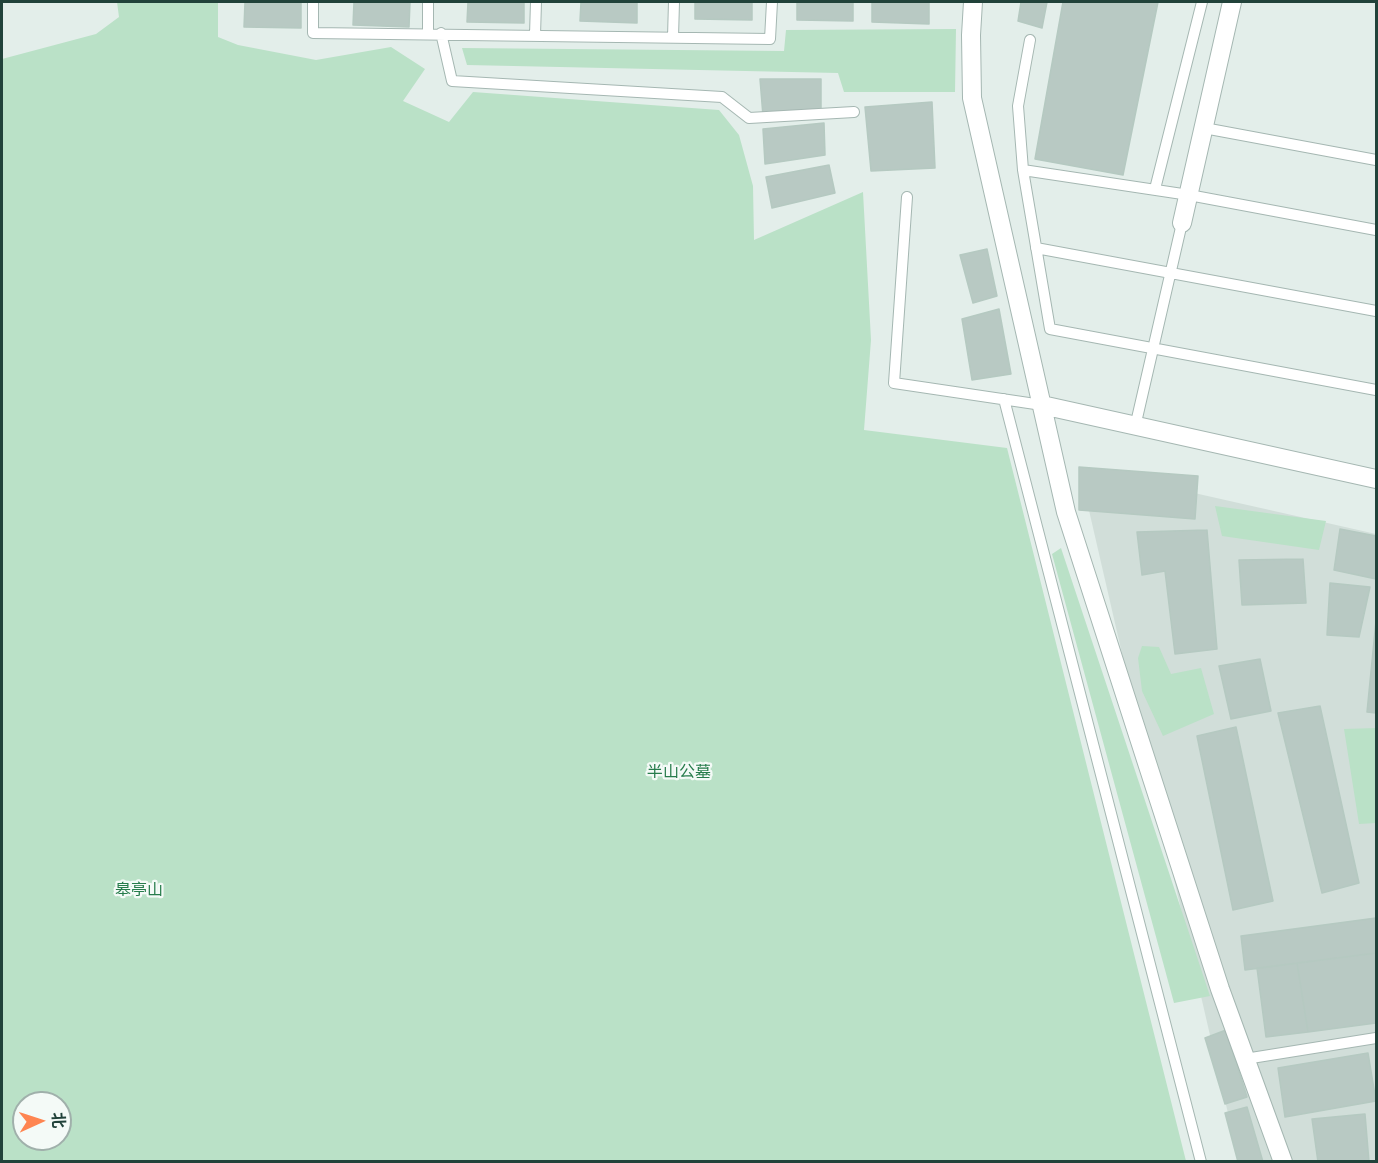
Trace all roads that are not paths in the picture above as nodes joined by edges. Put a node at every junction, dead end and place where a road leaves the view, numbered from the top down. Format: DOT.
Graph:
graph roads {
  1 [pos="313,2"];
  2 [pos="428,2"];
  3 [pos="536,2"];
  4 [pos="674,2"];
  5 [pos="772,2"];
  6 [pos="973,2"];
  7 [pos="1202,2"];
  8 [pos="1232,2"];
  9 [pos="428,33"];
  10 [pos="441,33"];
  11 [pos="535,35"];
  12 [pos="673,37"];
  13 [pos="1030,40"];
  14 [pos="854,112"];
  15 [pos="1204,128"];
  16 [pos="1377,160"];
  17 [pos="1023,170"];
  18 [pos="1155,189"];
  19 [pos="1189,195"];
  20 [pos="907,197"];
  21 [pos="1182,223"];
  22 [pos="1377,230"];
  23 [pos="1036,248"];
  24 [pos="1171,273"];
  25 [pos="1377,310"];
  26 [pos="1153,348"];
  27 [pos="1377,390"];
  28 [pos="1004,399"];
  29 [pos="1042,405"];
  30 [pos="1135,427"];
  31 [pos="1377,479"];
  32 [pos="1377,1038"];
  33 [pos="1245,1059"];
  34 [pos="1201,1161"];
  35 [pos="1282,1161"];
  1 -- 9 [label="lane"];
  2 -- 9 [label="lane"];
  3 -- 11 [label="lane"];
  4 -- 12 [label="lane"];
  5 -- 12 [label="lane"];
  6 -- 29 [label="street"];
  7 -- 18 [label="lane"];
  8 -- 15 [label="street"];
  9 -- 10 [label="lane"];
  10 -- 11 [label="lane"];
  10 -- 14 [label="lane"];
  11 -- 12 [label="lane"];
  13 -- 17 [label="lane"];
  15 -- 16 [label="lane"];
  15 -- 19 [label="street"];
  17 -- 18 [label="lane"];
  17 -- 23 [label="lane"];
  18 -- 19 [label="lane"];
  19 -- 21 [label="street"];
  19 -- 22 [label="lane"];
  20 -- 28 [label="lane"];
  21 -- 24 [label="lane"];
  23 -- 24 [label="lane"];
  23 -- 26 [label="lane"];
  24 -- 25 [label="lane"];
  24 -- 26 [label="lane"];
  26 -- 27 [label="lane"];
  26 -- 30 [label="lane"];
  28 -- 29 [label="lane"];
  28 -- 34 [label="lane"];
  29 -- 30 [label="street"];
  29 -- 33 [label="street"];
  30 -- 31 [label="street"];
  32 -- 33 [label="lane"];
  33 -- 35 [label="street"];
}
